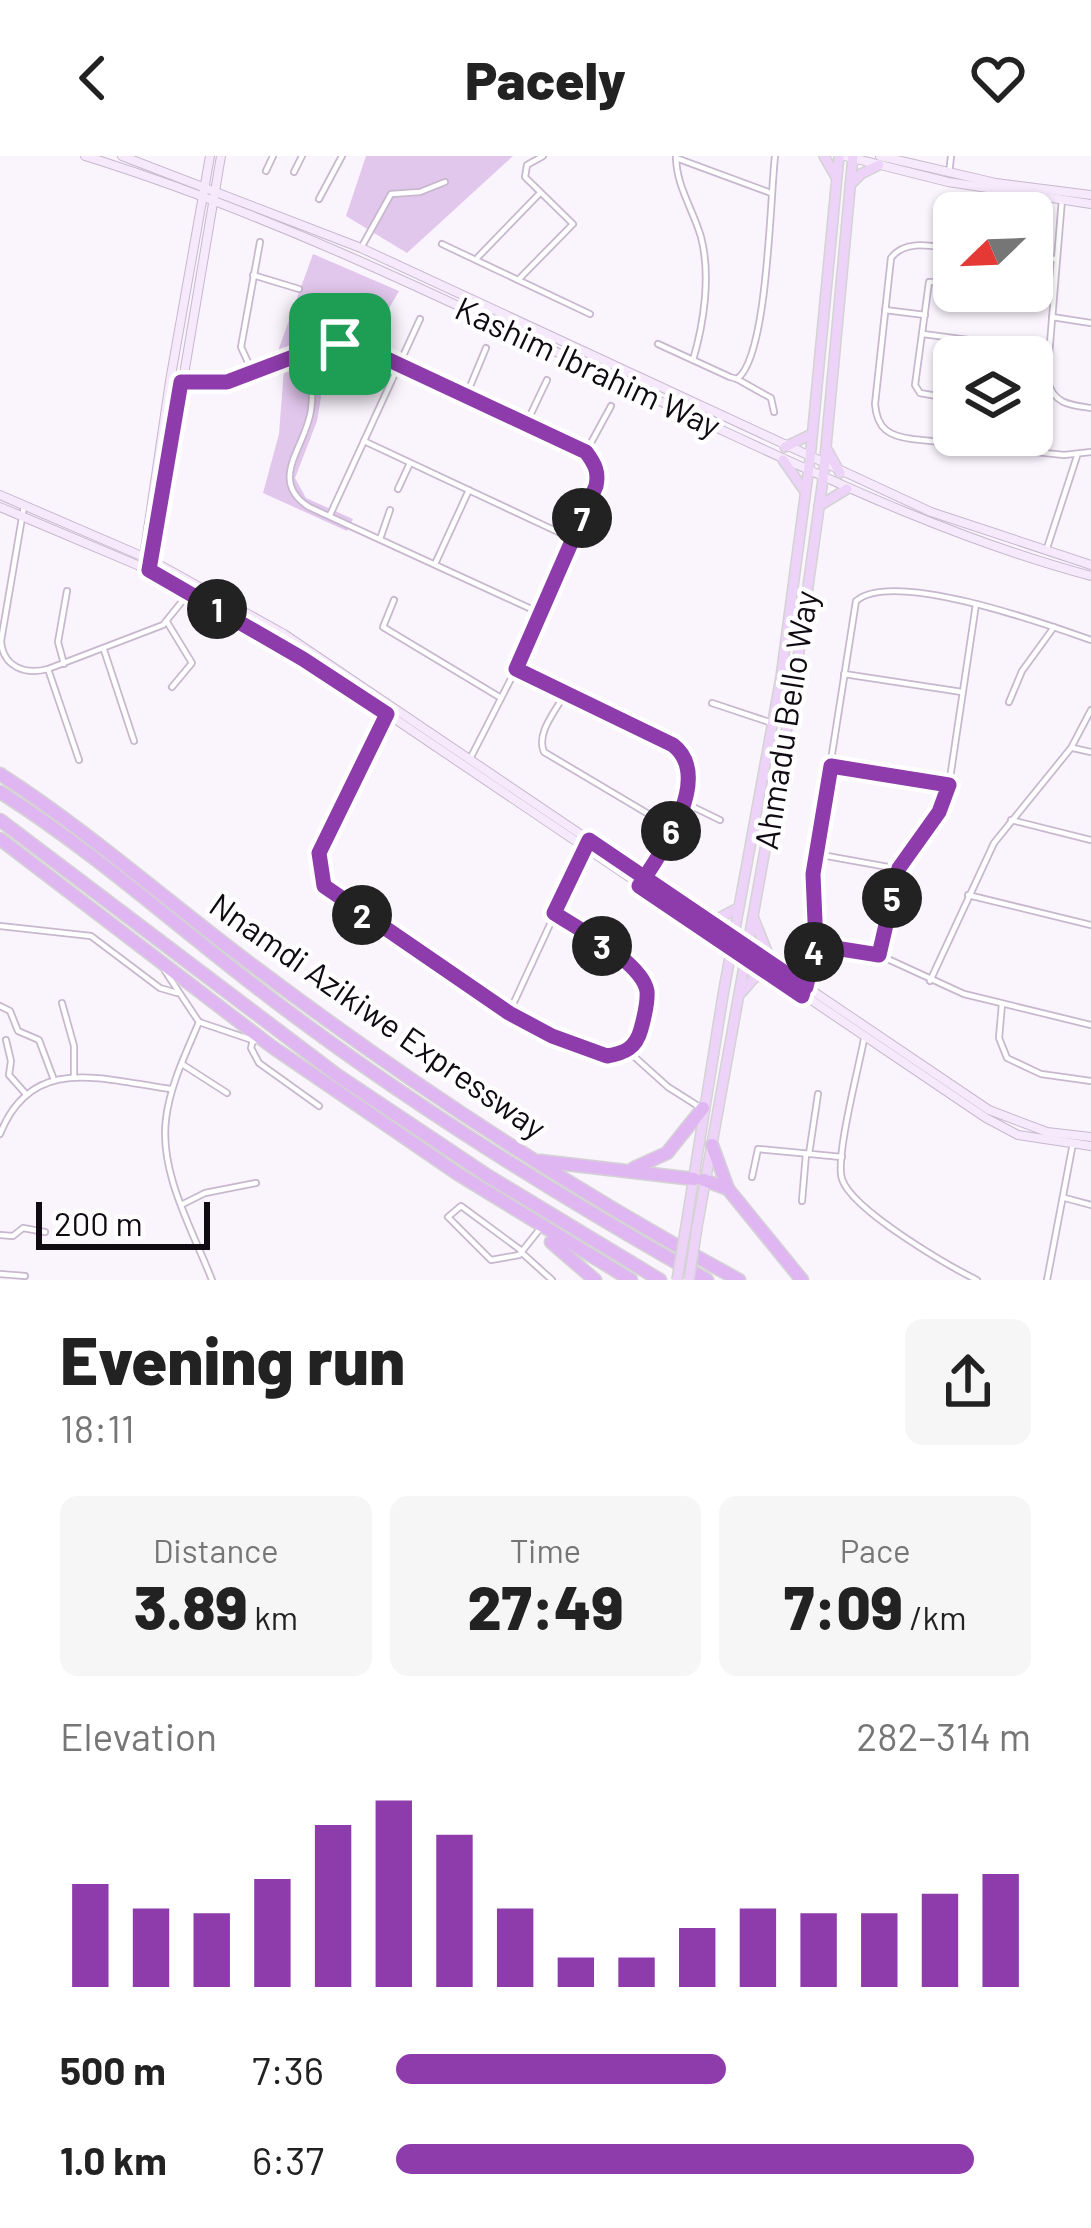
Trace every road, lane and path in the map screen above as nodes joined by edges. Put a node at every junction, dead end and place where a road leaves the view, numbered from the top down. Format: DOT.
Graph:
graph roads {
  1 [pos="85,156"];
  2 [pos="122,156"];
  3 [pos="220,156"];
  4 [pos="274,156"];
  5 [pos="302,156"];
  6 [pos="342,156"];
  7 [pos="543,156"];
  8 [pos="775,156"];
  9 [pos="824,156"];
  10 [pos="951,156"];
  11 [pos="676,157"];
  12 [pos="847,157"];
  13 [pos="210,159"];
  14 [pos="879,161"];
  15 [pos="266,171"];
  16 [pos="294,172"];
  17 [pos="948,178"];
  18 [pos="189,179"];
  19 [pos="837,179"];
  20 [pos="445,182"];
  21 [pos="850,185"];
  22 [pos="215,187"];
  23 [pos="541,193"];
  24 [pos="771,193"];
  25 [pos="1062,197"];
  26 [pos="319,199"];
  27 [pos="206,200"];
  28 [pos="1091,200"];
  29 [pos="260,242"];
  30 [pos="442,244"];
  31 [pos="933,246"];
  32 [pos="361,248"];
  33 [pos="477,259"];
  34 [pos="1053,259"];
  35 [pos="1058,260"];
  36 [pos="253,274"];
  37 [pos="520,278"];
  38 [pos="933,283"];
  39 [pos="299,289"];
  40 [pos="885,310"];
  41 [pos="590,314"];
  42 [pos="925,315"];
  43 [pos="1052,317"];
  44 [pos="420,319"];
  45 [pos="1091,323"];
  46 [pos="922,334"];
  47 [pos="937,336"];
  48 [pos="658,344"];
  49 [pos="486,348"];
  50 [pos="308,351"];
  51 [pos="693,360"];
  52 [pos="399,365"];
  53 [pos="253,373"];
  54 [pos="737,379"];
  55 [pos="547,380"];
  56 [pos="175,381"];
  57 [pos="933,395"];
  58 [pos="466,396"];
  59 [pos="611,406"];
  60 [pos="1091,408"];
  61 [pos="774,412"];
  62 [pos="526,424"];
  63 [pos="812,434"];
  64 [pos="364,441"];
  65 [pos="933,442"];
  66 [pos="826,446"];
  67 [pos="785,447"];
  68 [pos="586,452"];
  69 [pos="1091,452"];
  70 [pos="1053,454"];
  71 [pos="1077,456"];
  72 [pos="810,459"];
  73 [pos="783,460"];
  74 [pos="410,463"];
  75 [pos="824,466"];
  76 [pos="808,472"];
  77 [pos="840,473"];
  78 [pos="823,479"];
  79 [pos="398,489"];
  80 [pos="847,489"];
  81 [pos="470,490"];
  82 [pos="805,493"];
  83 [pos="1,496"];
  84 [pos="819,506"];
  85 [pos="0,507"];
  86 [pos="23,509"];
  87 [pos="390,510"];
  88 [pos="329,514"];
  89 [pos="380,538"];
  90 [pos="573,539"];
  91 [pos="1046,551"];
  92 [pos="146,564"];
  93 [pos="435,564"];
  94 [pos="1091,565"];
  95 [pos="1091,577"];
  96 [pos="196,584"];
  97 [pos="67,591"];
  98 [pos="189,593"];
  99 [pos="394,600"];
  100 [pos="976,604"];
  101 [pos="540,613"];
  102 [pos="166,622"];
  103 [pos="1054,627"];
  104 [pos="1091,640"];
  105 [pos="104,650"];
  106 [pos="64,664"];
  107 [pos="48,669"];
  108 [pos="516,669"];
  109 [pos="844,674"];
  110 [pos="172,687"];
  111 [pos="962,692"];
  112 [pos="565,695"];
  113 [pos="501,698"];
  114 [pos="712,703"];
  115 [pos="1009,703"];
  116 [pos="390,709"];
  117 [pos="1091,710"];
  118 [pos="772,724"];
  119 [pos="134,741"];
  120 [pos="1071,748"];
  121 [pos="1091,752"];
  122 [pos="79,760"];
  123 [pos="468,762"];
  124 [pos="831,766"];
  125 [pos="0,774"];
  126 [pos="949,785"];
  127 [pos="0,792"];
  128 [pos="683,802"];
  129 [pos="0,820"];
  130 [pos="720,820"];
  131 [pos="1011,820"];
  132 [pos="673,828"];
  133 [pos="24,836"];
  134 [pos="0,839"];
  135 [pos="1091,840"];
  136 [pos="587,844"];
  137 [pos="816,854"];
  138 [pos="899,868"];
  139 [pos="56,879"];
  140 [pos="642,881"];
  141 [pos="968,895"];
  142 [pos="739,908"];
  143 [pos="554,913"];
  144 [pos="753,914"];
  145 [pos="704,919"];
  146 [pos="1091,925"];
  147 [pos="0,926"];
  148 [pos="816,945"];
  149 [pos="729,947"];
  150 [pos="746,952"];
  151 [pos="879,955"];
  152 [pos="160,960"];
  153 [pos="769,969"];
  154 [pos="930,981"];
  155 [pos="804,992"];
  156 [pos="177,993"];
  157 [pos="738,997"];
  158 [pos="62,1003"];
  159 [pos="1002,1004"];
  160 [pos="0,1006"];
  161 [pos="509,1013"];
  162 [pos="199,1022"];
  163 [pos="1091,1025"];
  164 [pos="866,1034"];
  165 [pos="5,1040"];
  166 [pos="253,1040"];
  167 [pos="271,1046"];
  168 [pos="335,1046"];
  169 [pos="628,1051"];
  170 [pos="182,1064"];
  171 [pos="396,1070"];
  172 [pos="0,1072"];
  173 [pos="9,1075"];
  174 [pos="74,1077"];
  175 [pos="54,1080"];
  176 [pos="1091,1081"];
  177 [pos="172,1089"];
  178 [pos="25,1093"];
  179 [pos="227,1093"];
  180 [pos="818,1094"];
  181 [pos="319,1106"];
  182 [pos="360,1108"];
  183 [pos="704,1108"];
  184 [pos="401,1119"];
  185 [pos="0,1134"];
  186 [pos="1091,1137"];
  187 [pos="1073,1142"];
  188 [pos="712,1145"];
  189 [pos="1091,1146"];
  190 [pos="807,1154"];
  191 [pos="842,1157"];
  192 [pos="534,1160"];
  193 [pos="630,1169"];
  194 [pos="752,1177"];
  195 [pos="699,1180"];
  196 [pos="256,1183"];
  197 [pos="728,1189"];
  198 [pos="1066,1198"];
  199 [pos="802,1201"];
  200 [pos="183,1204"];
  201 [pos="1091,1204"];
  202 [pos="537,1226"];
  203 [pos="692,1227"];
  204 [pos="45,1232"];
  205 [pos="0,1235"];
  206 [pos="522,1252"];
  207 [pos="0,1274"];
  208 [pos="25,1276"];
  209 [pos="212,1280"];
  210 [pos="552,1280"];
  211 [pos="595,1280"];
  212 [pos="631,1280"];
  213 [pos="660,1280"];
  214 [pos="677,1280"];
  215 [pos="689,1280"];
  216 [pos="707,1280"];
  217 [pos="739,1280"];
  218 [pos="802,1280"];
  219 [pos="977,1280"];
  220 [pos="1047,1280"];
  1 -- 27 [label="main road, Kashim Ibrahim Way"];
  2 -- 18 [label="main road, Kashim Ibrahim Way"];
  3 -- 22 [label="main road"];
  4 -- 15 [label="street"];
  5 -- 16 [label="street"];
  6 -- 26 [label="street"];
  7 -- 23 [label="street"];
  8 -- 24 [label="street"];
  9 -- 19 [label="main road"];
  10 -- 17 [label="street"];
  11 -- 24 [label="street"];
  11 -- 51 [label="street"];
  12 -- 14 [label="main road"];
  12 -- 19 [label="main road, Ahmadu Bello Way"];
  12 -- 21 [label="main road, Ahmadu Bello Way"];
  13 -- 18 [label="main road"];
  13 -- 22 [label="main road"];
  14 -- 17 [label="main road"];
  14 -- 21 [label="main road"];
  17 -- 25 [label="main road"];
  18 -- 22 [label="main road, Kashim Ibrahim Way"];
  19 -- 63 [label="main road, Ahmadu Bello Way"];
  20 -- 32 [label="street"];
  21 -- 66 [label="main road, Ahmadu Bello Way"];
  22 -- 27 [label="main road"];
  22 -- 32 [label="main road, Kashim Ibrahim Way"];
  23 -- 33 [label="street"];
  23 -- 37 [label="street"];
  24 -- 54 [label="street"];
  25 -- 28 [label="main road"];
  25 -- 35 [label="street"];
  27 -- 56 [label="main road"];
  27 -- 73 [label="main road, Kashim Ibrahim Way"];
  29 -- 36 [label="street"];
  30 -- 33 [label="street"];
  31 -- 40 [label="street"];
  32 -- 67 [label="main road, Kashim Ibrahim Way"];
  33 -- 37 [label="street"];
  34 -- 35 [label="street"];
  35 -- 43 [label="street"];
  36 -- 39 [label="street"];
  36 -- 53 [label="street"];
  37 -- 41 [label="street"];
  38 -- 42 [label="street"];
  40 -- 42 [label="street"];
  40 -- 65 [label="street"];
  42 -- 46 [label="street"];
  43 -- 45 [label="street"];
  43 -- 60 [label="street"];
  44 -- 52 [label="street"];
  46 -- 47 [label="street"];
  46 -- 57 [label="street"];
  48 -- 51 [label="street"];
  49 -- 58 [label="street"];
  50 -- 52 [label="street"];
  50 -- 53 [label="street"];
  50 -- 88 [label="street"];
  51 -- 54 [label="street"];
  52 -- 58 [label="street"];
  52 -- 64 [label="street"];
  53 -- 56 [label="street"];
  54 -- 61 [label="street"];
  55 -- 62 [label="street"];
  56 -- 92 [label="main road"];
  58 -- 62 [label="street"];
  59 -- 68 [label="street"];
  62 -- 68 [label="street"];
  63 -- 67 [label="main road"];
  63 -- 72 [label="main road, Ahmadu Bello Way"];
  64 -- 74 [label="street"];
  64 -- 88 [label="street"];
  66 -- 75 [label="main road, Ahmadu Bello Way"];
  66 -- 77 [label="main road"];
  67 -- 72 [label="main road, Kashim Ibrahim Way"];
  68 -- 90 [label="street"];
  69 -- 71 [label="street"];
  70 -- 71 [label="street"];
  71 -- 91 [label="street"];
  72 -- 75 [label="main road, Kashim Ibrahim Way"];
  72 -- 76 [label="main road, Ahmadu Bello Way"];
  73 -- 76 [label="main road, Kashim Ibrahim Way"];
  73 -- 82 [label="main road"];
  74 -- 79 [label="street"];
  74 -- 81 [label="street"];
  75 -- 77 [label="main road, Kashim Ibrahim Way"];
  75 -- 78 [label="main road, Ahmadu Bello Way"];
  76 -- 78 [label="main road, Kashim Ibrahim Way"];
  76 -- 82 [label="main road, Ahmadu Bello Way"];
  77 -- 91 [label="main road, Kashim Ibrahim Way"];
  78 -- 80 [label="main road, Kashim Ibrahim Way"];
  78 -- 84 [label="main road, Ahmadu Bello Way"];
  80 -- 84 [label="main road"];
  80 -- 95 [label="main road, Kashim Ibrahim Way"];
  81 -- 90 [label="street"];
  81 -- 93 [label="street"];
  82 -- 118 [label="main road, Ahmadu Bello Way"];
  83 -- 86 [label="main road"];
  84 -- 144 [label="main road, Ahmadu Bello Way"];
  85 -- 86 [label="main road"];
  86 -- 92 [label="main road"];
  86 -- 107 [label="street"];
  87 -- 89 [label="street"];
  88 -- 89 [label="street"];
  89 -- 93 [label="street"];
  90 -- 101 [label="street"];
  91 -- 94 [label="main road, Kashim Ibrahim Way"];
  92 -- 96 [label="main road"];
  92 -- 98 [label="main road"];
  93 -- 101 [label="street"];
  96 -- 98 [label="street"];
  96 -- 116 [label="main road"];
  97 -- 106 [label="street"];
  98 -- 102 [label="street"];
  98 -- 116 [label="main road"];
  99 -- 113 [label="street"];
  100 -- 103 [label="street"];
  100 -- 109 [label="street"];
  100 -- 111 [label="street"];
  101 -- 108 [label="street"];
  102 -- 105 [label="street"];
  102 -- 110 [label="street"];
  103 -- 104 [label="street"];
  103 -- 115 [label="street"];
  105 -- 106 [label="street"];
  105 -- 119 [label="street"];
  106 -- 107 [label="street"];
  107 -- 122 [label="street"];
  108 -- 112 [label="street"];
  108 -- 113 [label="street"];
  109 -- 111 [label="street"];
  109 -- 124 [label="street"];
  111 -- 126 [label="street"];
  112 -- 128 [label="street"];
  112 -- 132 [label="street"];
  113 -- 123 [label="street"];
  114 -- 118 [label="street"];
  116 -- 123 [label="main road"];
  116 -- 161 [label="street"];
  117 -- 120 [label="street"];
  118 -- 142 [label="main road, Ahmadu Bello Way"];
  120 -- 121 [label="street"];
  120 -- 131 [label="street"];
  123 -- 136 [label="main road"];
  124 -- 126 [label="street"];
  124 -- 137 [label="street"];
  125 -- 171 [label="highway, Nnamdi Azikiwe Expressway"];
  126 -- 138 [label="street"];
  127 -- 168 [label="highway, Nnamdi Azikiwe Expressway"];
  128 -- 130 [label="street"];
  128 -- 132 [label="street"];
  129 -- 133 [label="highway, Nnamdi Azikiwe Expressway"];
  131 -- 135 [label="street"];
  131 -- 141 [label="street"];
  132 -- 140 [label="street"];
  133 -- 139 [label="highway"];
  133 -- 184 [label="highway, Nnamdi Azikiwe Expressway"];
  134 -- 139 [label="highway"];
  136 -- 140 [label="main road"];
  136 -- 143 [label="street"];
  137 -- 138 [label="street"];
  137 -- 148 [label="street"];
  138 -- 151 [label="street"];
  139 -- 152 [label="highway"];
  140 -- 145 [label="main road"];
  140 -- 149 [label="main road"];
  141 -- 146 [label="street"];
  141 -- 154 [label="street"];
  142 -- 145 [label="main road"];
  142 -- 149 [label="main road, Ahmadu Bello Way"];
  143 -- 161 [label="street"];
  143 -- 169 [label="street"];
  144 -- 150 [label="main road, Ahmadu Bello Way"];
  144 -- 153 [label="main road"];
  145 -- 149 [label="main road"];
  147 -- 156 [label="street"];
  148 -- 151 [label="street"];
  148 -- 155 [label="street"];
  149 -- 150 [label="main road"];
  149 -- 183 [label="main road, Ahmadu Bello Way"];
  150 -- 153 [label="main road"];
  150 -- 157 [label="main road, Ahmadu Bello Way"];
  151 -- 154 [label="street"];
  152 -- 156 [label="street"];
  152 -- 167 [label="highway"];
  153 -- 155 [label="main road"];
  153 -- 157 [label="main road"];
  154 -- 159 [label="street"];
  155 -- 164 [label="main road"];
  156 -- 162 [label="street"];
  157 -- 188 [label="main road, Ahmadu Bello Way"];
  158 -- 174 [label="street"];
  159 -- 163 [label="street"];
  159 -- 176 [label="street"];
  160 -- 175 [label="street"];
  161 -- 169 [label="street"];
  162 -- 166 [label="street"];
  162 -- 170 [label="street"];
  164 -- 187 [label="main road"];
  164 -- 191 [label="street"];
  165 -- 173 [label="street"];
  166 -- 167 [label="street"];
  166 -- 181 [label="street"];
  167 -- 182 [label="highway"];
  168 -- 171 [label="highway"];
  168 -- 216 [label="highway, Nnamdi Azikiwe Expressway"];
  169 -- 183 [label="street"];
  170 -- 177 [label="street"];
  170 -- 179 [label="street"];
  171 -- 192 [label="highway, Nnamdi Azikiwe Expressway"];
  172 -- 173 [label="street"];
  173 -- 178 [label="street"];
  174 -- 175 [label="street"];
  174 -- 177 [label="street"];
  175 -- 178 [label="street"];
  177 -- 200 [label="street"];
  178 -- 185 [label="street"];
  180 -- 190 [label="street"];
  182 -- 184 [label="highway"];
  182 -- 202 [label="highway"];
  183 -- 193 [label="highway"];
  183 -- 195 [label="main road, Ahmadu Bello Way"];
  184 -- 213 [label="highway, Nnamdi Azikiwe Expressway"];
  186 -- 187 [label="main road"];
  187 -- 189 [label="main road"];
  187 -- 198 [label="street"];
  188 -- 195 [label="main road, Ahmadu Bello Way"];
  188 -- 197 [label="highway"];
  190 -- 191 [label="street"];
  190 -- 194 [label="street"];
  190 -- 199 [label="street"];
  191 -- 219 [label="street"];
  192 -- 193 [label="highway"];
  192 -- 217 [label="highway, Nnamdi Azikiwe Expressway"];
  193 -- 195 [label="highway"];
  195 -- 197 [label="highway"];
  195 -- 203 [label="main road, Ahmadu Bello Way"];
  196 -- 200 [label="street"];
  197 -- 218 [label="highway"];
  198 -- 201 [label="street"];
  198 -- 220 [label="street"];
  200 -- 209 [label="street"];
  202 -- 206 [label="street"];
  202 -- 211 [label="highway"];
  202 -- 212 [label="highway"];
  203 -- 214 [label="main road, Ahmadu Bello Way, bridge"];
  203 -- 215 [label="main road, Ahmadu Bello Way, bridge"];
  204 -- 205 [label="street"];
  206 -- 206 [label="street"];
  206 -- 210 [label="street"];
  207 -- 208 [label="street"];
}
